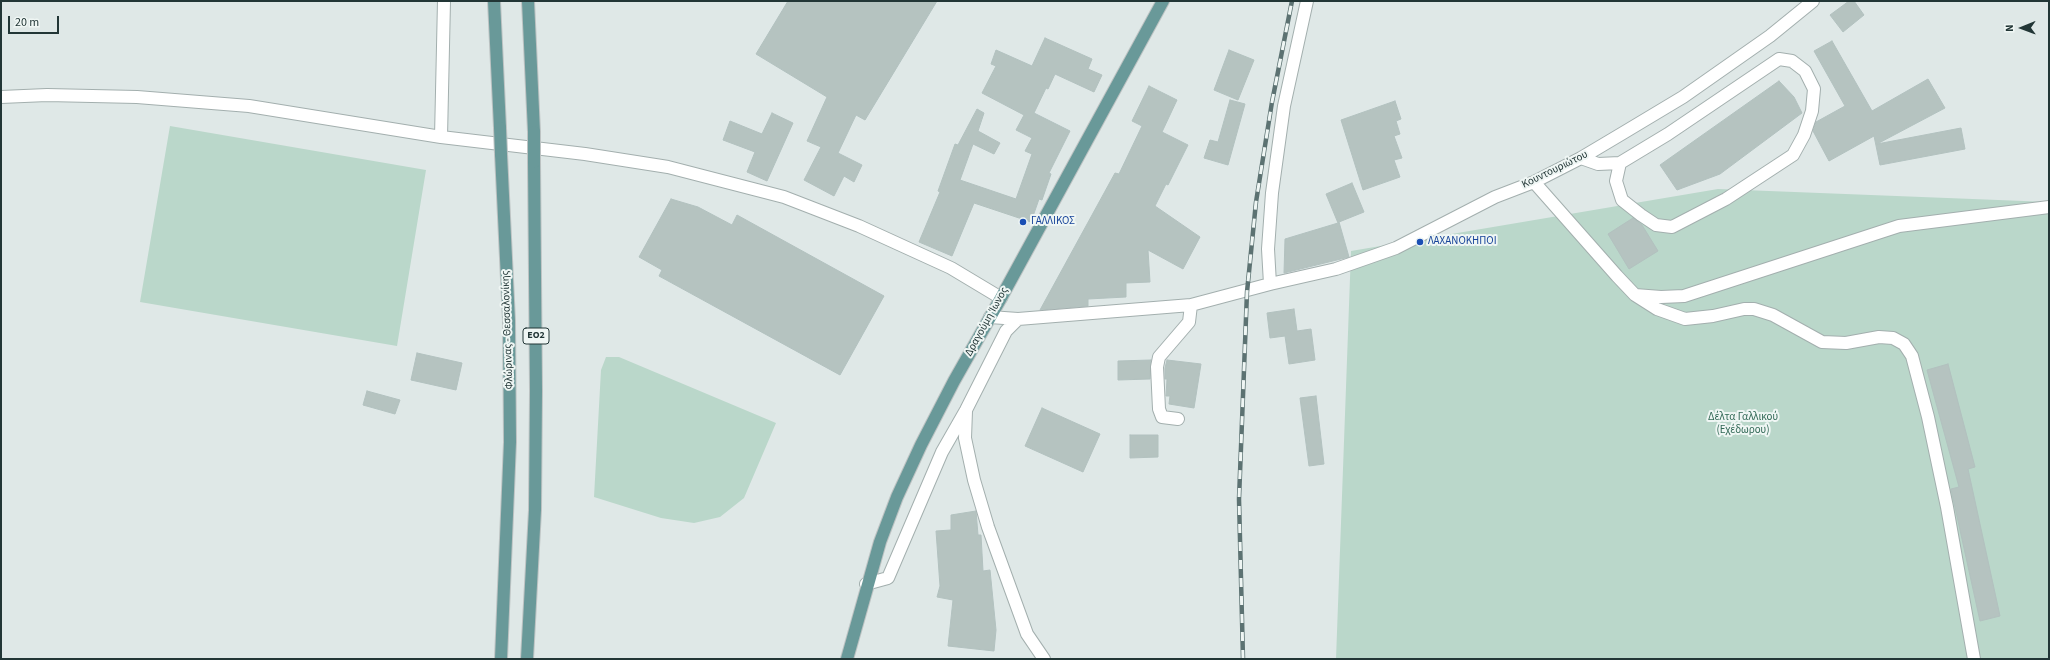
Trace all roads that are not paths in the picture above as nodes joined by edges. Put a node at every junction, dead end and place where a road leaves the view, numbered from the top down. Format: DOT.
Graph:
graph roads {
  1 [pos="444,1"];
  2 [pos="494,1"];
  3 [pos="528,1"];
  4 [pos="1162,1"];
  5 [pos="1307,1"];
  6 [pos="1814,1"];
  7 [pos="1,97"];
  8 [pos="441,137"];
  9 [pos="1581,158"];
  10 [pos="1620,163"];
  11 [pos="1534,182"];
  12 [pos="2049,208"];
  13 [pos="1270,284"];
  14 [pos="1635,295"];
  15 [pos="1001,298"];
  16 [pos="1191,305"];
  17 [pos="990,317"];
  18 [pos="1018,319"];
  19 [pos="966,410"];
  20 [pos="1178,420"];
  21 [pos="866,584"];
  22 [pos="502,659"];
  23 [pos="527,659"];
  24 [pos="847,659"];
  25 [pos="1044,659"];
  26 [pos="1974,659"];
  1 -- 8 [label="street"];
  2 -- 22 [label="main road, Φλώρινας - Θεσσαλονίκης / ΕΟ2, bridge"];
  3 -- 23 [label="main road, ΕΟ2, bridge"];
  4 -- 15 [label="main road, Δραγούμη Ίωνος"];
  5 -- 13 [label="street"];
  6 -- 9 [label="street, Κουντουριώτου"];
  7 -- 8 [label="street"];
  8 -- 15 [label="street"];
  9 -- 10 [label="street"];
  9 -- 11 [label="street, Κουντουριώτου"];
  10 -- 10 [label="street"];
  11 -- 13 [label="street, Κουντουριώτου"];
  11 -- 14 [label="street"];
  12 -- 14 [label="street"];
  13 -- 16 [label="street, Κουντουριώτου"];
  14 -- 26 [label="street"];
  15 -- 17 [label="main road, Δραγούμη Ίωνος"];
  16 -- 18 [label="street, Κουντουριώτου"];
  16 -- 20 [label="street"];
  17 -- 18 [label="street, Κουντουριώτου"];
  17 -- 21 [label="main road, Δραγούμη Ίωνος"];
  18 -- 19 [label="street"];
  19 -- 21 [label="street"];
  19 -- 25 [label="street"];
  21 -- 24 [label="main road, Δραγούμη Ίωνος"];
}
